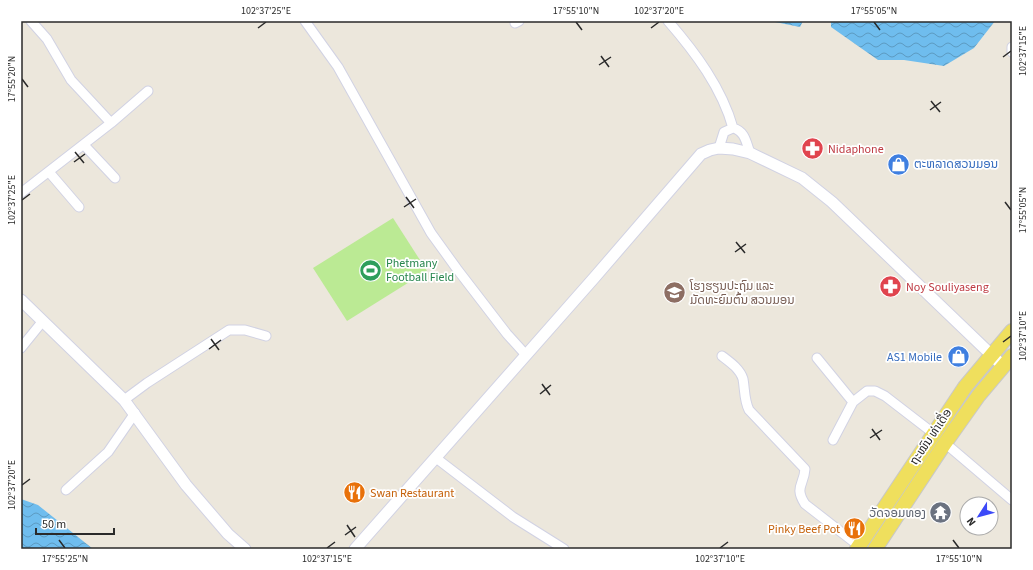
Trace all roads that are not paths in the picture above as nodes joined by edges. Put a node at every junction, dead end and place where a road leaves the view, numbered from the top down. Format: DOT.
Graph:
graph roads {
  1 [pos="31,21"];
  2 [pos="305,21"];
  3 [pos="668,21"];
  4 [pos="1012,47"];
  5 [pos="1012,52"];
  6 [pos="148,91"];
  7 [pos="112,123"];
  8 [pos="733,128"];
  9 [pos="84,145"];
  10 [pos="719,148"];
  11 [pos="750,154"];
  12 [pos="49,172"];
  13 [pos="115,178"];
  14 [pos="21,193"];
  15 [pos="79,206"];
  16 [pos="21,300"];
  17 [pos="42,322"];
  18 [pos="1012,331"];
  19 [pos="266,336"];
  20 [pos="21,348"];
  21 [pos="992,354"];
  22 [pos="526,355"];
  23 [pos="722,356"];
  24 [pos="817,358"];
  25 [pos="1008,361"];
  26 [pos="124,400"];
  27 [pos="853,402"];
  28 [pos="134,413"];
  29 [pos="933,433"];
  30 [pos="833,440"];
  31 [pos="945,443"];
  32 [pos="436,458"];
  33 [pos="66,490"];
  34 [pos="1012,500"];
  35 [pos="858,548"];
  36 [pos="245,549"];
  37 [pos="354,549"];
  38 [pos="564,549"];
  39 [pos="875,549"];
  1 -- 7 [label="street"];
  2 -- 22 [label="street"];
  3 -- 8 [label="street"];
  4 -- 5 [label="street"];
  6 -- 7 [label="street"];
  7 -- 9 [label="street"];
  8 -- 10 [label="street"];
  8 -- 11 [label="street"];
  9 -- 12 [label="street"];
  9 -- 13 [label="street"];
  10 -- 11 [label="street"];
  10 -- 22 [label="street"];
  11 -- 21 [label="street"];
  12 -- 14 [label="street"];
  12 -- 15 [label="street"];
  16 -- 17 [label="street"];
  17 -- 20 [label="street"];
  17 -- 26 [label="street"];
  18 -- 21 [label="main road, ຖະໝົນ ທ່າເດື່ອ"];
  19 -- 26 [label="street"];
  21 -- 25 [label="street"];
  21 -- 29 [label="main road, ຖະໝົນ ທ່າເດື່ອ"];
  22 -- 32 [label="street"];
  23 -- 35 [label="street"];
  24 -- 27 [label="street"];
  25 -- 31 [label="main road, ຖະໝົນ ທ່າເດື່ອ"];
  26 -- 28 [label="street"];
  27 -- 29 [label="street"];
  27 -- 30 [label="street"];
  28 -- 33 [label="street"];
  28 -- 36 [label="street"];
  29 -- 35 [label="main road, ຖະໝົນ ທ່າເດື່ອ"];
  31 -- 34 [label="street"];
  31 -- 39 [label="main road, ຖະໝົນ ທ່າເດື່ອ"];
  32 -- 37 [label="street"];
  32 -- 38 [label="street"];
}
